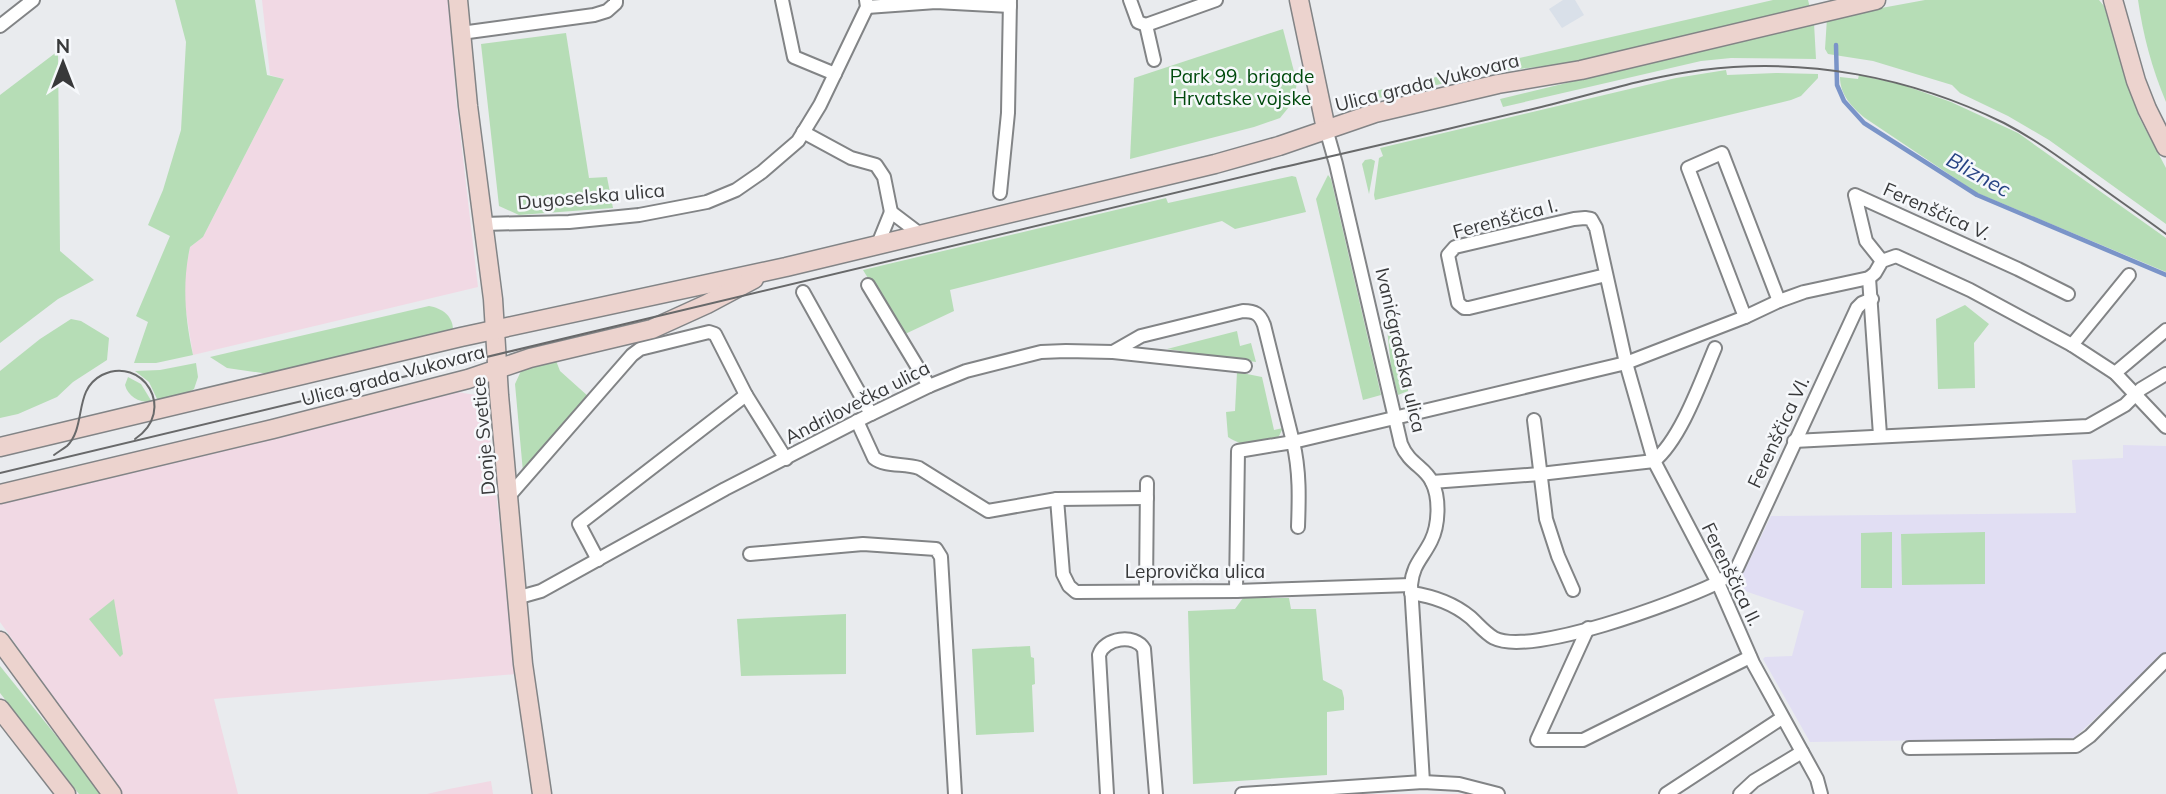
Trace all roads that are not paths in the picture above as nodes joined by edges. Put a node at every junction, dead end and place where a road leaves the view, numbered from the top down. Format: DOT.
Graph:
graph roads {
  1 [pos="33,0"];
  2 [pos="458,0"];
  3 [pos="616,0"];
  4 [pos="782,0"];
  5 [pos="1130,0"];
  6 [pos="1216,0"];
  7 [pos="1299,0"];
  8 [pos="1876,0"];
  9 [pos="2113,0"];
  10 [pos="936,1"];
  11 [pos="1010,3"];
  12 [pos="867,4"];
  13 [pos="1146,25"];
  14 [pos="0,26"];
  15 [pos="461,33"];
  16 [pos="1154,60"];
  17 [pos="835,74"];
  18 [pos="1326,129"];
  19 [pos="803,132"];
  20 [pos="2166,147"];
  21 [pos="1000,193"];
  22 [pos="891,212"];
  23 [pos="483,224"];
  24 [pos="920,234"];
  25 [pos="877,244"];
  26 [pos="1882,261"];
  27 [pos="786,267"];
  28 [pos="1606,275"];
  29 [pos="2129,275"];
  30 [pos="1869,278"];
  31 [pos="868,285"];
  32 [pos="803,292"];
  33 [pos="2068,294"];
  34 [pos="1872,299"];
  35 [pos="1779,300"];
  36 [pos="1745,317"];
  37 [pos="2166,330"];
  38 [pos="495,331"];
  39 [pos="2072,345"];
  40 [pos="1715,348"];
  41 [pos="1113,352"];
  42 [pos="1626,363"];
  43 [pos="1244,366"];
  44 [pos="498,369"];
  45 [pos="2115,373"];
  46 [pos="2166,374"];
  47 [pos="929,386"];
  48 [pos="2135,394"];
  49 [pos="746,395"];
  50 [pos="871,414"];
  51 [pos="1394,420"];
  52 [pos="1534,420"];
  53 [pos="856,421"];
  54 [pos="2166,427"];
  55 [pos="1880,435"];
  56 [pos="1794,441"];
  57 [pos="1293,442"];
  58 [pos="0,447"];
  59 [pos="786,459"];
  60 [pos="1654,461"];
  61 [pos="1540,474"];
  62 [pos="1432,482"];
  63 [pos="1147,483"];
  64 [pos="0,494"];
  65 [pos="509,496"];
  66 [pos="1147,498"];
  67 [pos="1057,499"];
  68 [pos="1298,527"];
  69 [pos="750,554"];
  70 [pos="598,560"];
  71 [pos="1718,583"];
  72 [pos="1411,589"];
  73 [pos="1146,590"];
  74 [pos="1573,590"];
  75 [pos="1236,591"];
  76 [pos="516,598"];
  77 [pos="1588,628"];
  78 [pos="0,641"];
  79 [pos="1750,657"];
  80 [pos="2166,660"];
  81 [pos="0,709"];
  82 [pos="1782,718"];
  83 [pos="1909,748"];
  84 [pos="1802,751"];
  85 [pos="1423,782"];
  86 [pos="66,794"];
  87 [pos="112,794"];
  88 [pos="542,794"];
  89 [pos="955,794"];
  90 [pos="1107,794"];
  91 [pos="1156,794"];
  92 [pos="1242,794"];
  93 [pos="1498,794"];
  94 [pos="1666,794"];
  95 [pos="1740,794"];
  96 [pos="1821,794"];
  1 -- 14 [label="street"];
  2 -- 15 [label="street, Donje Svetice"];
  3 -- 15 [label="street"];
  4 -- 17 [label="street"];
  5 -- 13 [label="street"];
  6 -- 13 [label="street"];
  7 -- 18 [label="street, Ivanićgradska ulica"];
  8 -- 18 [label="street, Ulica grada Vukovara"];
  9 -- 20 [label="street"];
  10 -- 11 [label="street"];
  10 -- 12 [label="street"];
  11 -- 21 [label="street"];
  12 -- 17 [label="street, Dugoselska ulica"];
  13 -- 16 [label="street"];
  15 -- 23 [label="street, Donje Svetice"];
  17 -- 19 [label="street, Dugoselska ulica"];
  18 -- 24 [label="street, Ulica grada Vukovara"];
  18 -- 51 [label="street, Ivanićgradska ulica"];
  19 -- 22 [label="street"];
  19 -- 23 [label="street, Dugoselska ulica"];
  22 -- 24 [label="street"];
  22 -- 25 [label="street"];
  23 -- 38 [label="street, Donje Svetice"];
  24 -- 25 [label="street, Ulica grada Vukovara"];
  25 -- 27 [label="street, Ulica grada Vukovara"];
  26 -- 30 [label="street"];
  26 -- 33 [label="street, Ferenščica V."];
  26 -- 39 [label="street"];
  27 -- 38 [label="street, Ulica grada Vukovara"];
  27 -- 44 [label="street, Ulica grada Vukovara"];
  28 -- 28 [label="street, Ferenščica I."];
  28 -- 42 [label="street, Ferenščica I."];
  29 -- 39 [label="street"];
  30 -- 34 [label="street"];
  30 -- 35 [label="street"];
  31 -- 47 [label="street"];
  32 -- 50 [label="street"];
  34 -- 55 [label="street"];
  34 -- 56 [label="street, Ferenščica VI."];
  35 -- 36 [label="street"];
  35 -- 36 [label="street"];
  36 -- 42 [label="street"];
  37 -- 45 [label="street"];
  38 -- 44 [label="street, Donje Svetice"];
  38 -- 58 [label="street, Ulica grada Vukovara"];
  39 -- 45 [label="street"];
  40 -- 60 [label="street"];
  41 -- 43 [label="street, Andrilovečka ulica"];
  41 -- 47 [label="street, Andrilovečka ulica"];
  41 -- 57 [label="street"];
  42 -- 51 [label="street"];
  42 -- 60 [label="street, Ferenščica II."];
  44 -- 64 [label="street, Ulica grada Vukovara"];
  44 -- 65 [label="street, Donje Svetice"];
  45 -- 48 [label="street"];
  46 -- 48 [label="street"];
  47 -- 50 [label="street, Andrilovečka ulica"];
  48 -- 54 [label="street"];
  48 -- 55 [label="street"];
  49 -- 59 [label="street"];
  49 -- 65 [label="street"];
  49 -- 70 [label="street"];
  50 -- 53 [label="street, Andrilovečka ulica"];
  51 -- 57 [label="street"];
  51 -- 62 [label="street, Ivanićgradska ulica"];
  52 -- 61 [label="street"];
  53 -- 59 [label="street, Andrilovečka ulica"];
  53 -- 67 [label="street"];
  55 -- 56 [label="street"];
  56 -- 71 [label="street, Ferenščica VI."];
  57 -- 68 [label="street"];
  57 -- 75 [label="street"];
  59 -- 70 [label="street, Andrilovečka ulica"];
  60 -- 61 [label="street"];
  60 -- 71 [label="street, Ferenščica II."];
  61 -- 62 [label="street"];
  61 -- 74 [label="street"];
  62 -- 72 [label="street"];
  63 -- 66 [label="street"];
  65 -- 76 [label="street, Donje Svetice"];
  66 -- 67 [label="street"];
  66 -- 73 [label="street"];
  67 -- 73 [label="street, Leprovička ulica"];
  69 -- 89 [label="street"];
  70 -- 76 [label="street, Andrilovečka ulica"];
  71 -- 77 [label="street, Leprovička ulica"];
  71 -- 79 [label="street, Ferenščica II."];
  72 -- 75 [label="street, Leprovička ulica"];
  72 -- 77 [label="street, Leprovička ulica"];
  72 -- 85 [label="street"];
  73 -- 75 [label="street, Leprovička ulica"];
  76 -- 88 [label="street, Donje Svetice"];
  77 -- 79 [label="street"];
  78 -- 87 [label="street"];
  79 -- 82 [label="street, Ferenščica II."];
  80 -- 83 [label="street"];
  81 -- 86 [label="street"];
  82 -- 84 [label="street, Ferenščica II."];
  82 -- 94 [label="street"];
  84 -- 95 [label="street"];
  84 -- 96 [label="street, Ferenščica II."];
  85 -- 92 [label="street"];
  85 -- 93 [label="street"];
  90 -- 91 [label="street"];
}
